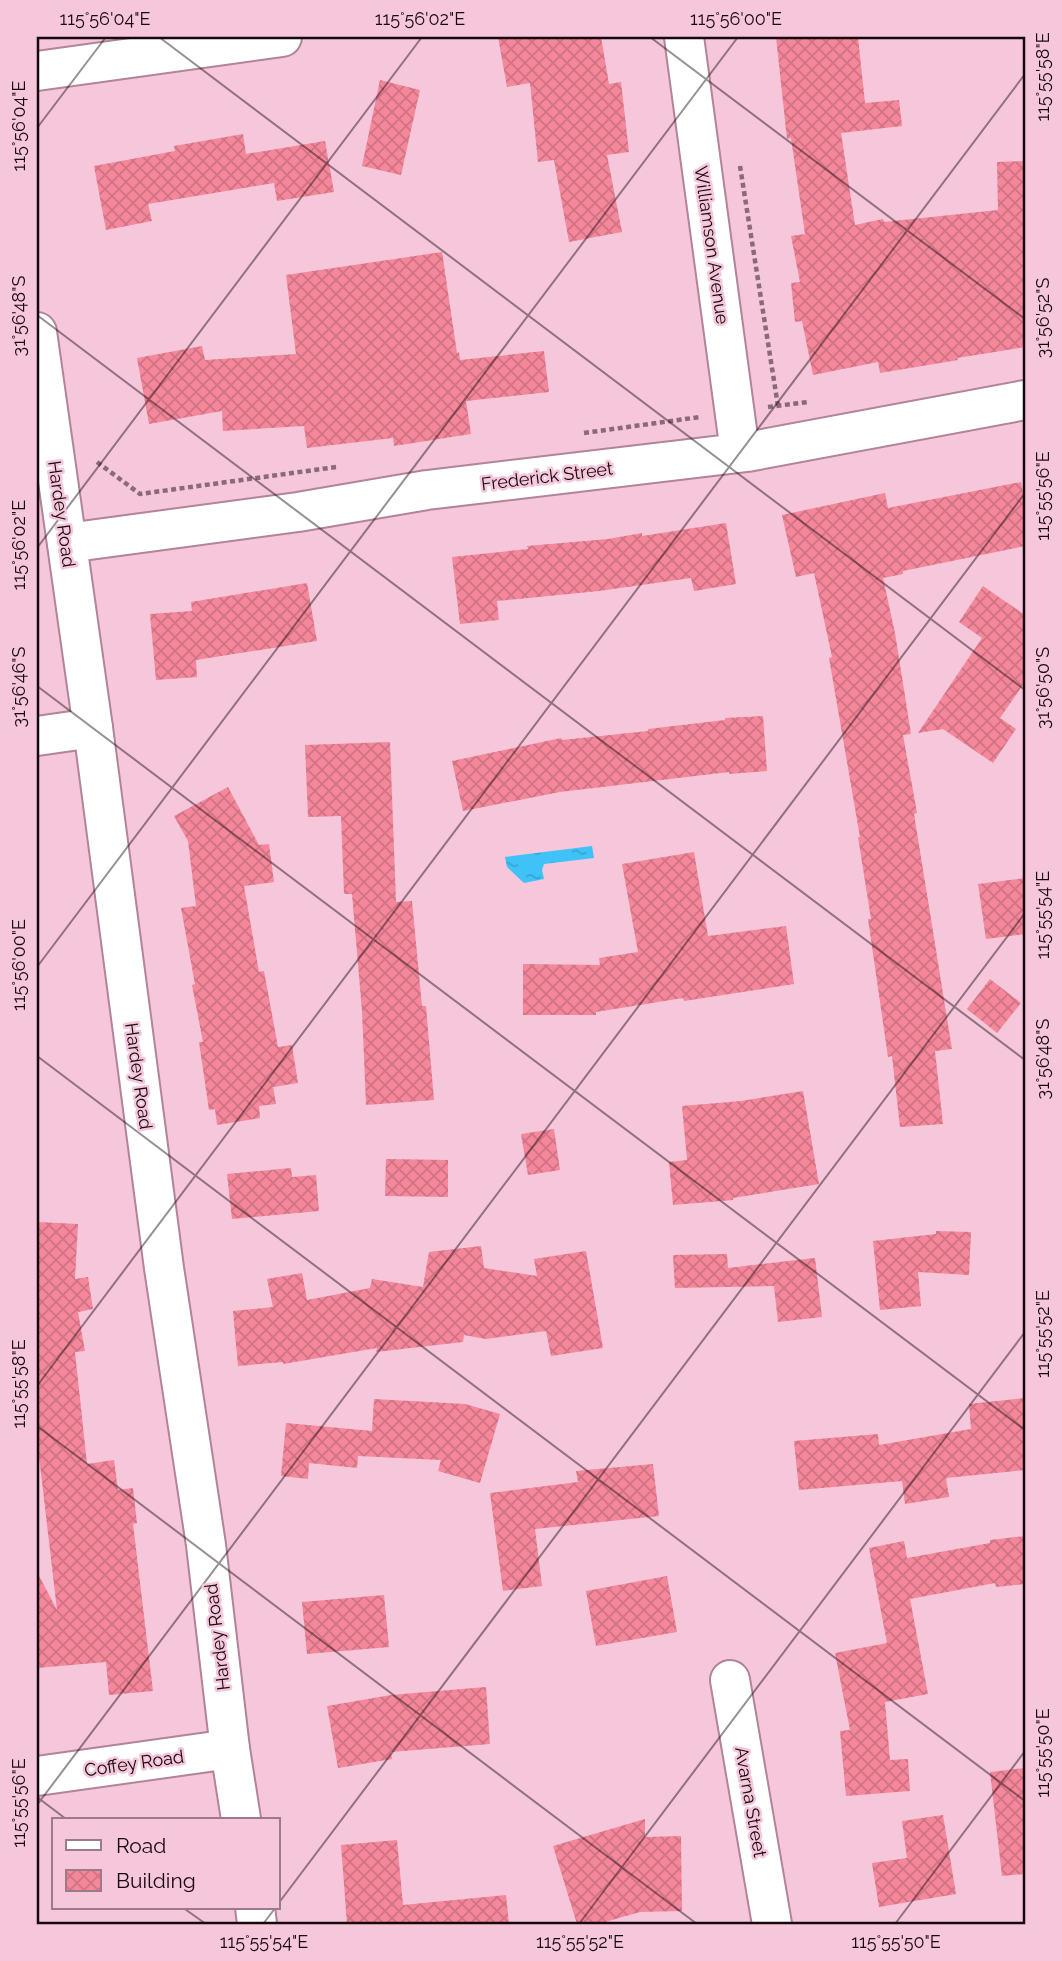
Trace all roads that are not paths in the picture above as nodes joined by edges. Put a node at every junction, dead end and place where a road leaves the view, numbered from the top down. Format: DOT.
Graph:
graph roads {
  1 [pos="282,37"];
  2 [pos="684,37"];
  3 [pos="37,71"];
  4 [pos="37,332"];
  5 [pos="1025,400"];
  6 [pos="740,452"];
  7 [pos="66,543"];
  8 [pos="93,728"];
  9 [pos="37,736"];
  10 [pos="730,1680"];
  11 [pos="230,1749"];
  12 [pos="37,1776"];
  13 [pos="241,1818"];
  14 [pos="772,1924"];
  1 -- 3 [label="street"];
  2 -- 6 [label="street, Williamson Avenue"];
  4 -- 7 [label="street, Hardey Road"];
  5 -- 6 [label="street, Frederick Street"];
  6 -- 7 [label="street, Frederick Street"];
  7 -- 8 [label="street, Hardey Road"];
  8 -- 9 [label="street"];
  8 -- 11 [label="street, Hardey Road"];
  10 -- 14 [label="street, Avarna Street"];
  11 -- 12 [label="street, Coffey Road"];
  11 -- 13 [label="street, Hardey Road"];
}
